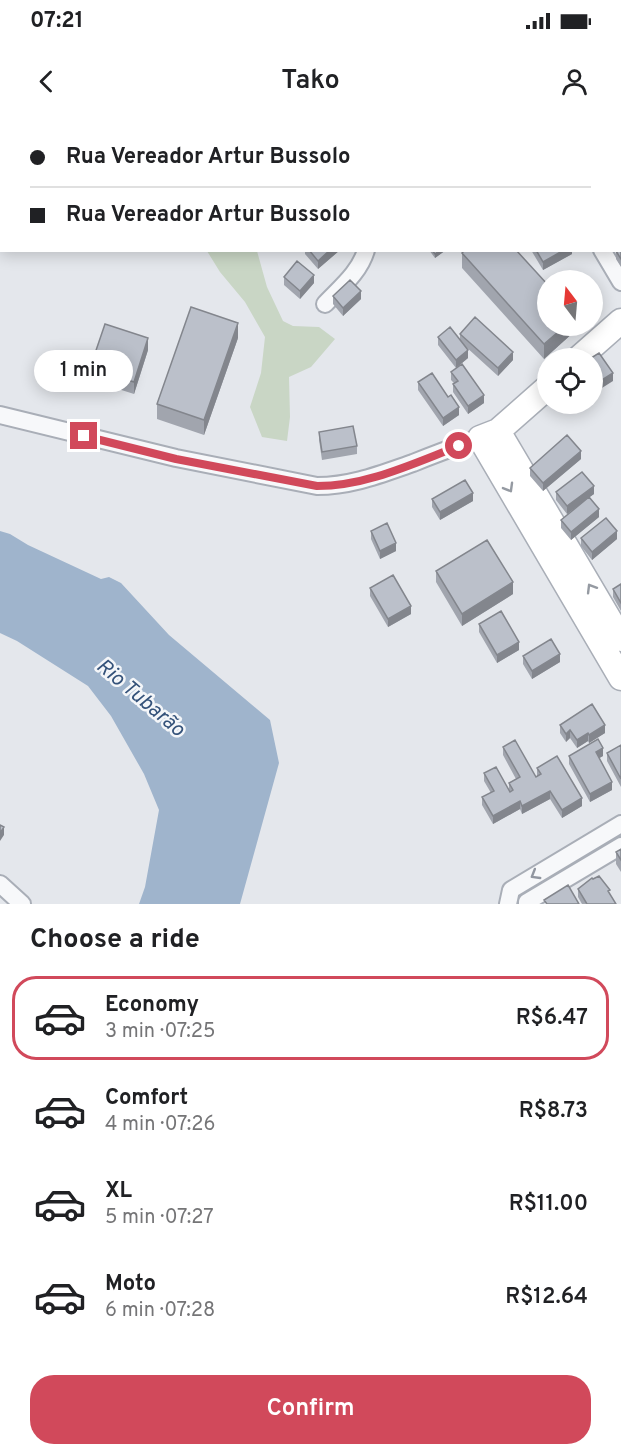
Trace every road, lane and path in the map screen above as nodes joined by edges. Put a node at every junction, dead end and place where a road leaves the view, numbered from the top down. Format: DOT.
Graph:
graph roads {
  1 [pos="365,252"];
  2 [pos="603,252"];
  3 [pos="621,282"];
  4 [pos="325,304"];
  5 [pos="621,321"];
  6 [pos="590,348"];
  7 [pos="537,396"];
  8 [pos="0,415"];
  9 [pos="489,434"];
  10 [pos="621,639"];
  11 [pos="621,678"];
  12 [pos="621,824"];
  13 [pos="621,846"];
  14 [pos="565,857"];
  15 [pos="575,874"];
  16 [pos="0,884"];
  17 [pos="22,904"];
  18 [pos="508,904"];
  19 [pos="526,904"];
  1 -- 4 [label="street"];
  2 -- 3 [label="street"];
  5 -- 6 [label="street"];
  7 -- 9 [label="street"];
  8 -- 9 [label="street"];
  10 -- 9 [label="street, one-way"];
  9 -- 11 [label="street, one-way"];
  12 -- 14 [label="street"];
  13 -- 15 [label="street"];
  14 -- 15 [label="street"];
  14 -- 18 [label="street, one-way"];
  15 -- 19 [label="street"];
  16 -- 17 [label="street"];
}
